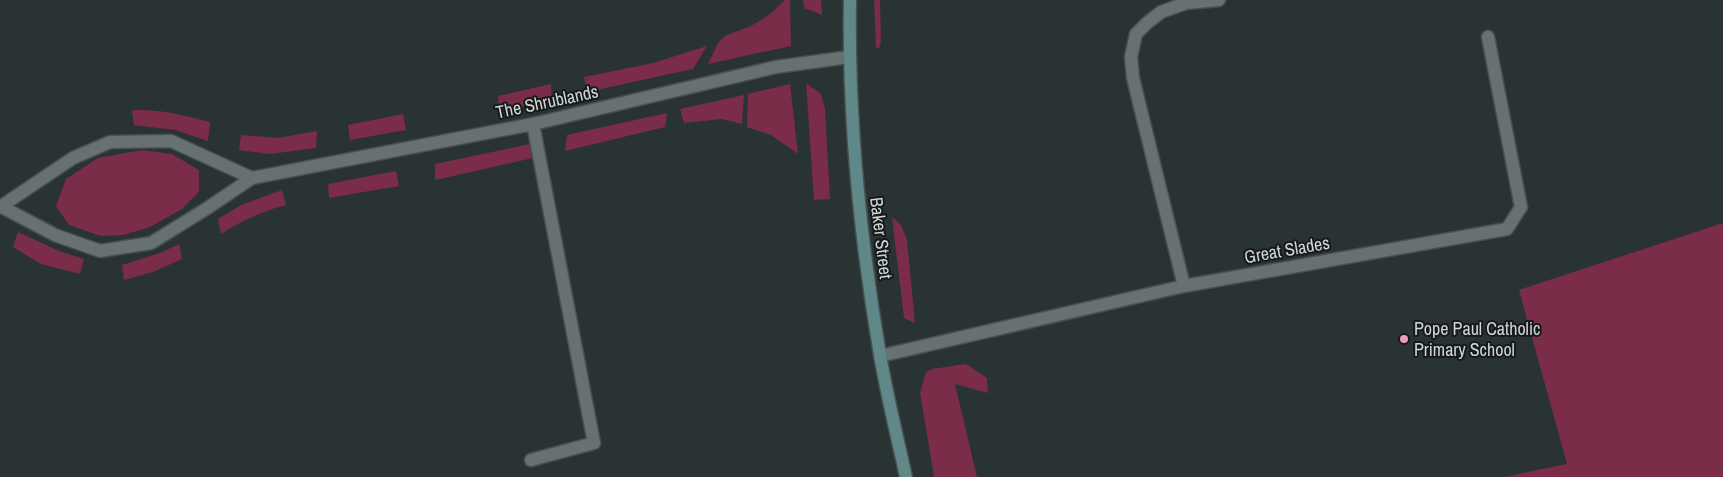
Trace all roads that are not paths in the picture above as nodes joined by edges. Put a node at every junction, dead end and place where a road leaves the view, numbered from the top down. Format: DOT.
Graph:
graph roads {
  1 [pos="850,0"];
  2 [pos="1220,0"];
  3 [pos="1488,37"];
  4 [pos="849,57"];
  5 [pos="533,124"];
  6 [pos="252,178"];
  7 [pos="1,207"];
  8 [pos="1184,286"];
  9 [pos="880,356"];
  10 [pos="531,460"];
  11 [pos="906,477"];
  1 -- 4 [label="street, Baker Street"];
  2 -- 8 [label="street"];
  3 -- 8 [label="street, Great Slades"];
  4 -- 5 [label="street, The Shrublands"];
  4 -- 9 [label="street, Baker Street"];
  5 -- 6 [label="street, The Shrublands"];
  5 -- 10 [label="street"];
  6 -- 7 [label="street, The Shrublands"];
  6 -- 7 [label="street, The Shrublands"];
  8 -- 9 [label="street, Great Slades"];
  9 -- 11 [label="street, Baker Street"];
}
